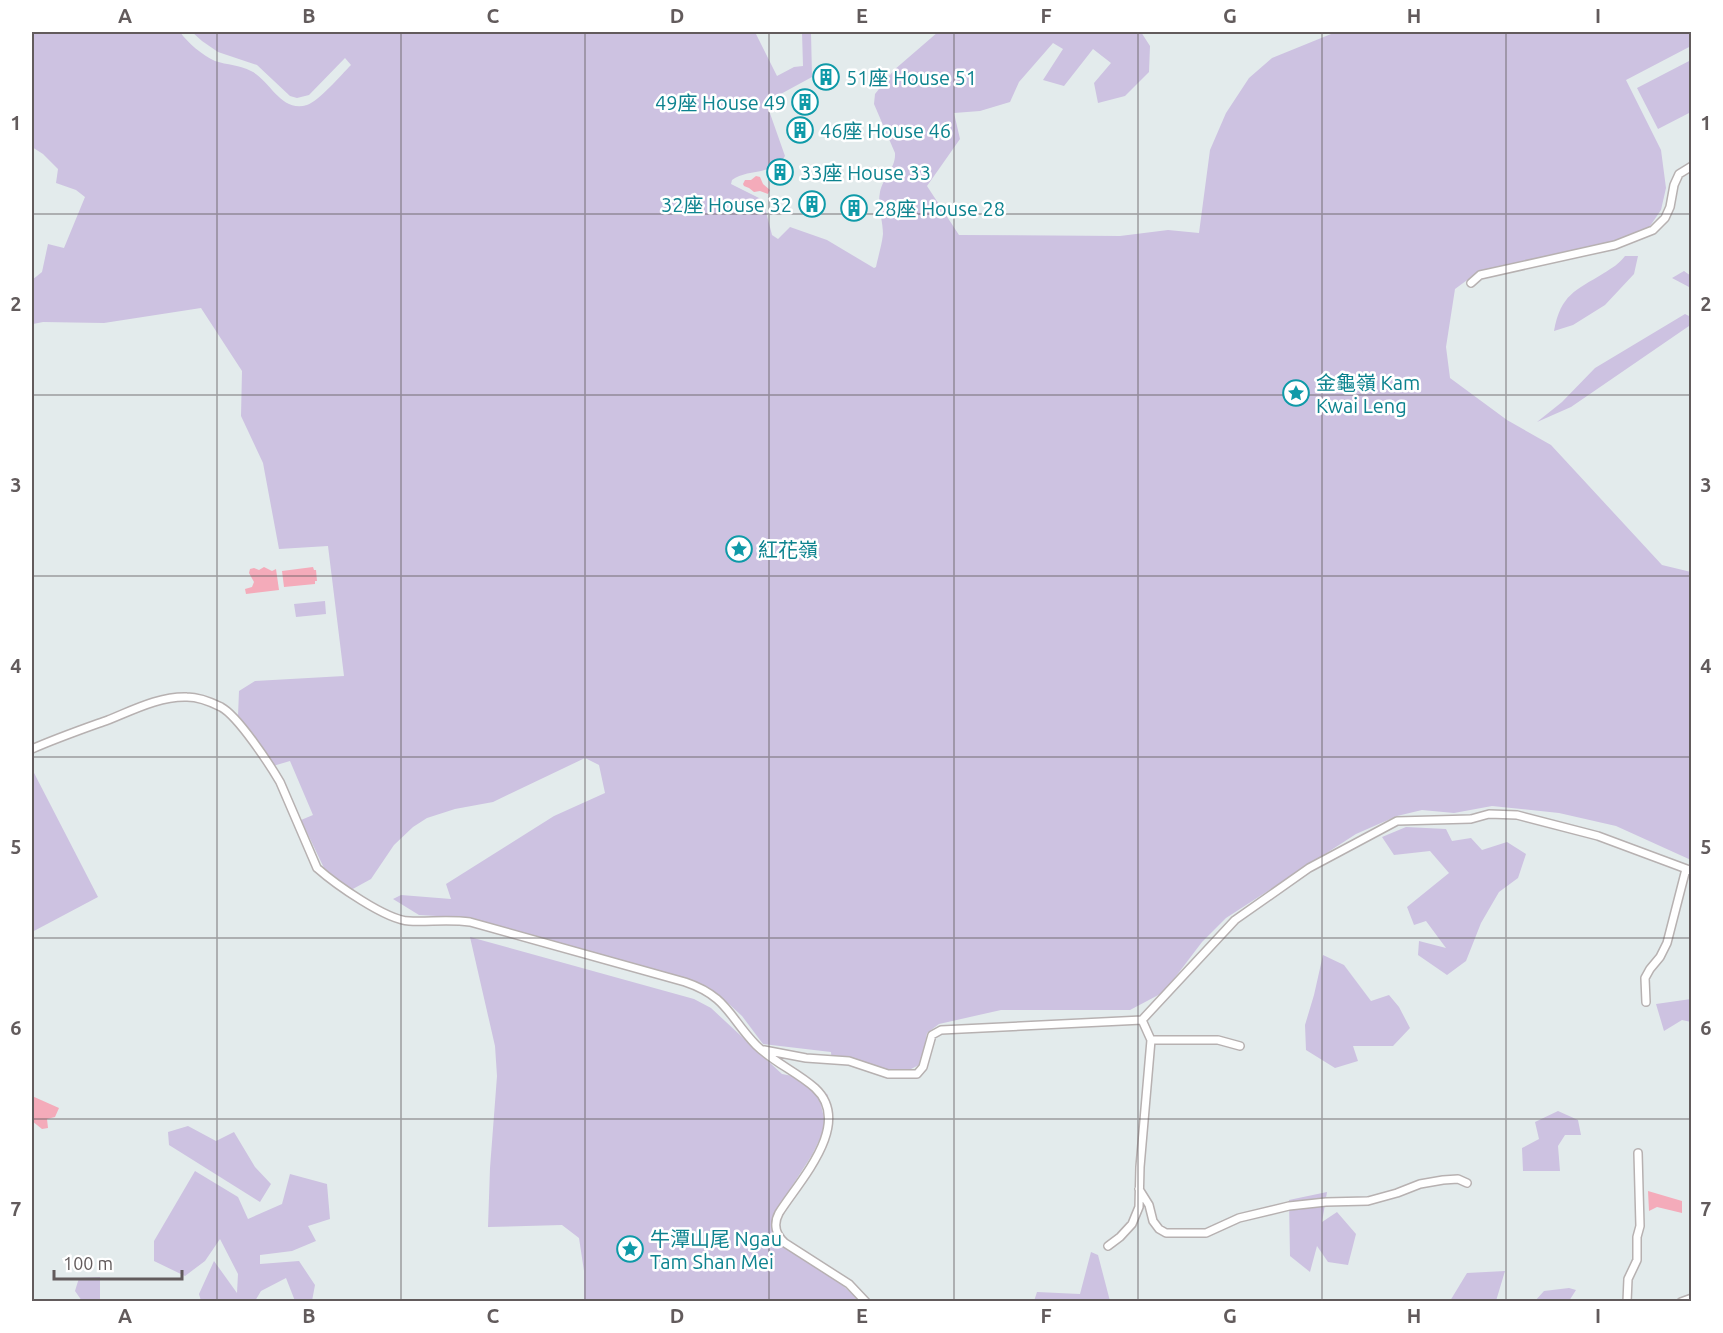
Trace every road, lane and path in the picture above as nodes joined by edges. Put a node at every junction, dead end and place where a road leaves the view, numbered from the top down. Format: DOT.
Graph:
graph roads {
  1 [pos="1692,166"];
  2 [pos="1471,283"];
  3 [pos="32,749"];
  4 [pos="1689,870"];
  5 [pos="1646,1002"];
  6 [pos="1142,1020"];
  7 [pos="1151,1040"];
  8 [pos="1240,1046"];
  9 [pos="761,1050"];
  10 [pos="1638,1153"];
  11 [pos="1467,1183"];
  12 [pos="1139,1189"];
  13 [pos="1108,1246"];
  14 [pos="1692,1298"];
  15 [pos="866,1302"];
  16 [pos="1626,1302"];
  17 [pos="1681,1302"];
  1 -- 2 [label="street"];
  3 -- 9 [label="street"];
  4 -- 5 [label="street"];
  4 -- 6 [label="street"];
  6 -- 7 [label="street"];
  6 -- 9 [label="street"];
  7 -- 8 [label="street"];
  7 -- 12 [label="street"];
  9 -- 15 [label="street"];
  10 -- 16 [label="street"];
  11 -- 12 [label="street"];
  12 -- 13 [label="street"];
  14 -- 17 [label="street"];
}
